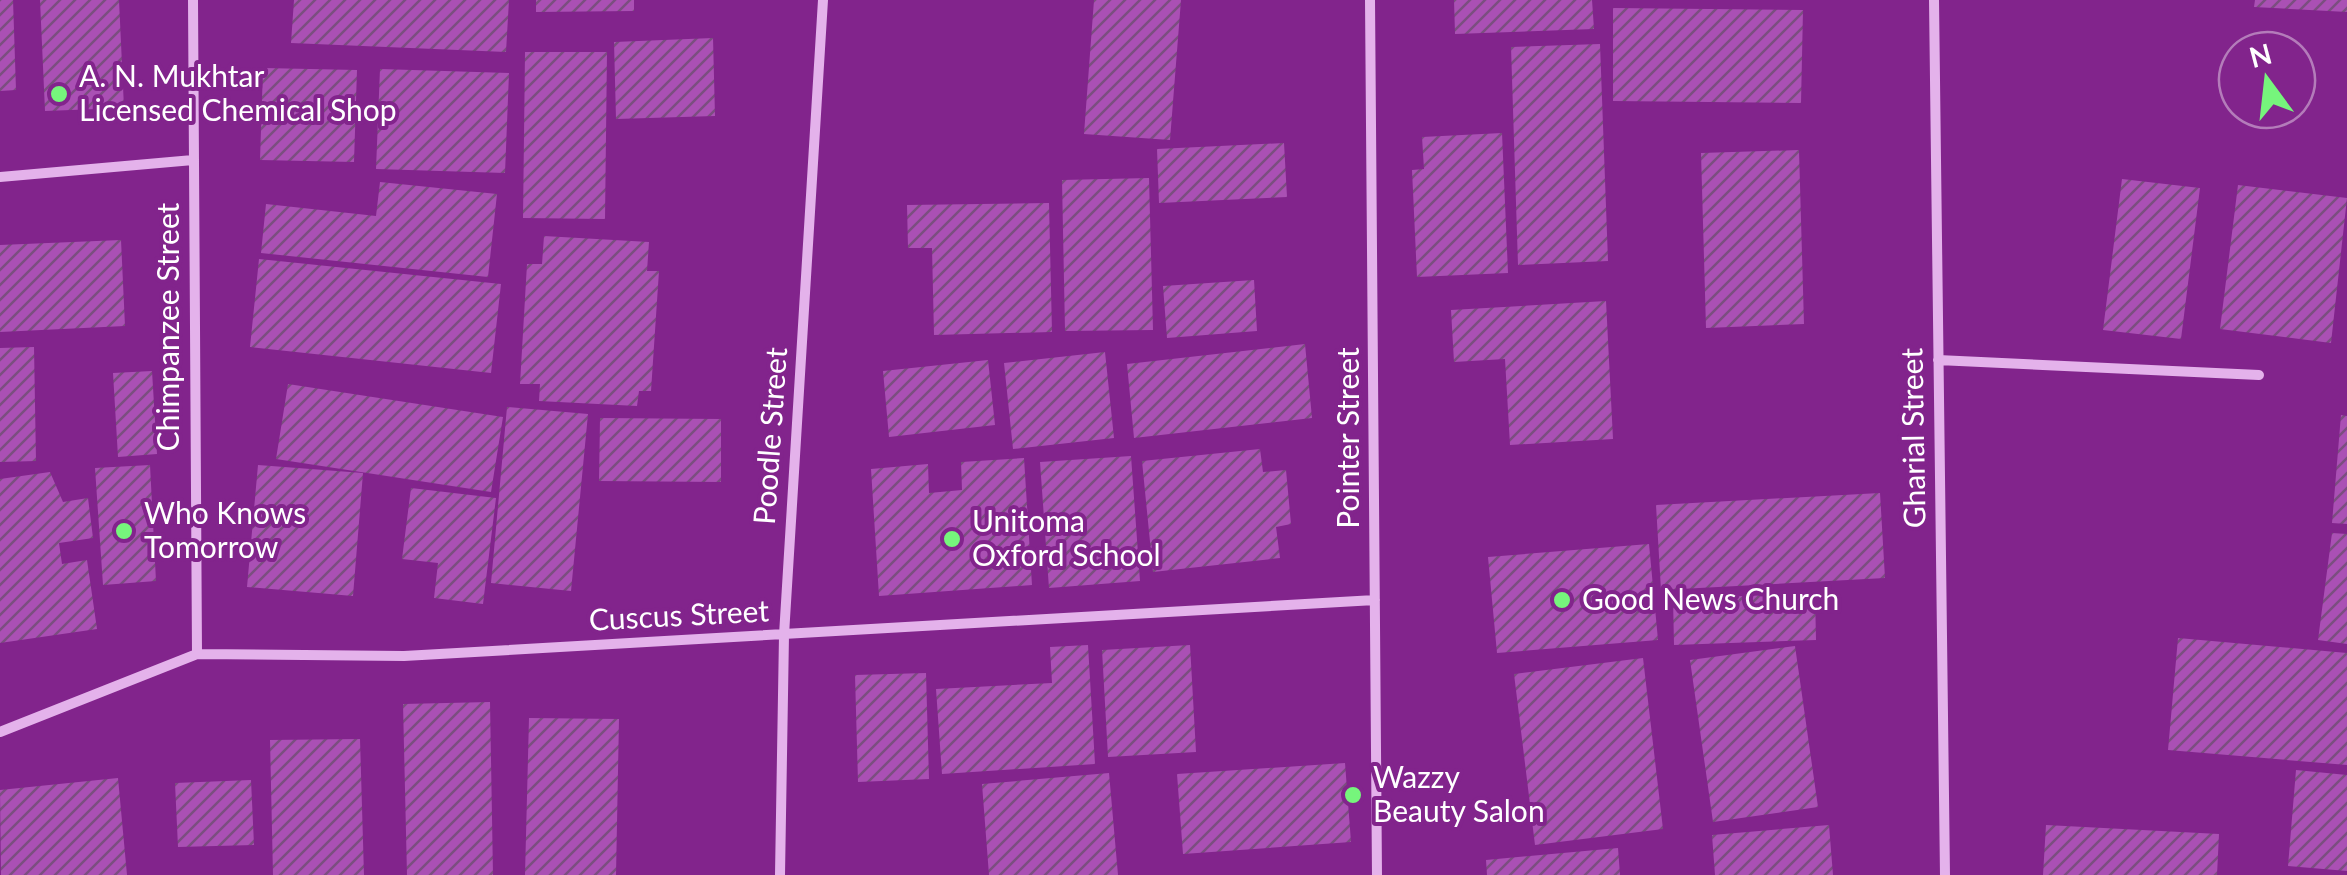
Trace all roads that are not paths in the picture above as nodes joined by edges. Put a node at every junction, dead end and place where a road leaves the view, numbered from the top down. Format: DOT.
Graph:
graph roads {
  1 [pos="193,0"];
  2 [pos="823,0"];
  3 [pos="1370,0"];
  4 [pos="1934,0"];
  5 [pos="193,160"];
  6 [pos="0,177"];
  7 [pos="1938,360"];
  8 [pos="2259,374"];
  9 [pos="1375,600"];
  10 [pos="784,635"];
  11 [pos="197,654"];
  12 [pos="0,732"];
  13 [pos="780,875"];
  14 [pos="1377,875"];
  15 [pos="1945,875"];
  1 -- 5 [label="street, Chimpanzee Street"];
  2 -- 10 [label="street, Poodle Street"];
  3 -- 9 [label="street, Pointer Street"];
  4 -- 7 [label="street, Gharial Street"];
  5 -- 6 [label="street"];
  5 -- 11 [label="street, Chimpanzee Street"];
  7 -- 8 [label="street"];
  7 -- 15 [label="street, Gharial Street"];
  9 -- 10 [label="street, Cuscus Street"];
  9 -- 14 [label="street, Pointer Street"];
  10 -- 11 [label="street, Cuscus Street"];
  10 -- 13 [label="street, Poodle Street"];
  11 -- 12 [label="street, Cuscus Street"];
}
